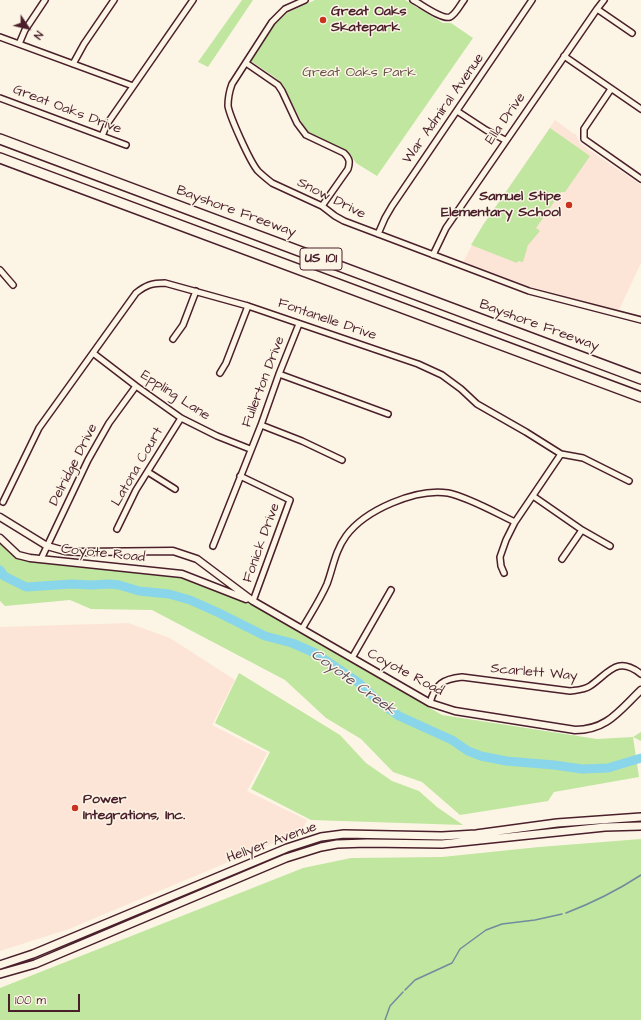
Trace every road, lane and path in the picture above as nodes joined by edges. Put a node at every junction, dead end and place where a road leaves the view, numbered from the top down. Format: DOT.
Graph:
graph roads {
  1 [pos="45,0"];
  2 [pos="114,0"];
  3 [pos="193,0"];
  4 [pos="305,0"];
  5 [pos="414,0"];
  6 [pos="464,0"];
  7 [pos="532,0"];
  8 [pos="604,0"];
  9 [pos="597,9"];
  10 [pos="632,33"];
  11 [pos="0,37"];
  12 [pos="19,44"];
  13 [pos="564,56"];
  14 [pos="246,63"];
  15 [pos="73,64"];
  16 [pos="133,86"];
  17 [pos="611,89"];
  18 [pos="0,98"];
  19 [pos="641,109"];
  20 [pos="457,111"];
  21 [pos="102,136"];
  22 [pos="0,139"];
  23 [pos="505,140"];
  24 [pos="126,145"];
  25 [pos="0,158"];
  26 [pos="641,179"];
  27 [pos="322,206"];
  28 [pos="378,234"];
  29 [pos="433,255"];
  30 [pos="0,270"];
  31 [pos="13,285"];
  32 [pos="196,291"];
  33 [pos="248,306"];
  34 [pos="641,320"];
  35 [pos="299,324"];
  36 [pos="174,339"];
  37 [pos="93,353"];
  38 [pos="220,374"];
  39 [pos="279,374"];
  40 [pos="641,379"];
  41 [pos="136,386"];
  42 [pos="641,398"];
  43 [pos="388,414"];
  44 [pos="181,418"];
  45 [pos="261,425"];
  46 [pos="250,449"];
  47 [pos="561,454"];
  48 [pos="342,460"];
  49 [pos="148,472"];
  50 [pos="240,476"];
  51 [pos="629,481"];
  52 [pos="175,489"];
  53 [pos="533,496"];
  54 [pos="3,502"];
  55 [pos="0,517"];
  56 [pos="515,522"];
  57 [pos="117,529"];
  58 [pos="582,530"];
  59 [pos="0,538"];
  60 [pos="47,546"];
  61 [pos="213,546"];
  62 [pos="610,546"];
  63 [pos="41,559"];
  64 [pos="562,559"];
  65 [pos="504,573"];
  66 [pos="391,590"];
  67 [pos="254,601"];
  68 [pos="302,629"];
  69 [pos="352,658"];
  70 [pos="641,674"];
  71 [pos="641,690"];
  72 [pos="430,703"];
  73 [pos="641,817"];
  74 [pos="641,826"];
  75 [pos="367,834"];
  76 [pos="367,843"];
  77 [pos="173,896"];
  78 [pos="177,904"];
  79 [pos="0,965"];
  80 [pos="0,974"];
  1 -- 12 [label="street"];
  2 -- 15 [label="street"];
  3 -- 16 [label="street"];
  4 -- 14 [label="street, Snow Drive"];
  5 -- 6 [label="street"];
  7 -- 20 [label="street, War Admiral Avenue"];
  8 -- 9 [label="street, Ella Drive"];
  9 -- 10 [label="street"];
  9 -- 13 [label="street, Ella Drive"];
  11 -- 12 [label="street"];
  12 -- 15 [label="street"];
  13 -- 17 [label="street"];
  13 -- 23 [label="street, Ella Drive"];
  14 -- 27 [label="street, Snow Drive"];
  14 -- 27 [label="street"];
  15 -- 16 [label="street"];
  16 -- 21 [label="street"];
  17 -- 19 [label="street"];
  17 -- 26 [label="street"];
  18 -- 21 [label="street, Great Oaks Drive"];
  20 -- 23 [label="street"];
  20 -- 28 [label="street, War Admiral Avenue"];
  21 -- 24 [label="street, Great Oaks Drive"];
  22 -- 40 [label="highway, Bayshore Freeway / US 101"];
  23 -- 29 [label="street, Ella Drive"];
  25 -- 42 [label="highway, US 101"];
  27 -- 28 [label="street, Snow Drive"];
  28 -- 29 [label="street, Snow Drive"];
  29 -- 34 [label="street, Snow Drive"];
  30 -- 31 [label="street"];
  32 -- 33 [label="street, Fontanelle Drive"];
  32 -- 36 [label="street"];
  32 -- 37 [label="street, Fontanelle Drive"];
  33 -- 35 [label="street, Fontanelle Drive"];
  33 -- 38 [label="street"];
  35 -- 39 [label="street, Fullerton Drive"];
  35 -- 47 [label="street, Fontanelle Drive"];
  37 -- 41 [label="street, Eppling Lane"];
  37 -- 54 [label="street, Fontanelle Drive"];
  39 -- 43 [label="street"];
  39 -- 45 [label="street, Fullerton Drive"];
  41 -- 44 [label="street, Eppling Lane"];
  41 -- 60 [label="street, Delridge Drive"];
  44 -- 46 [label="street, Eppling Lane"];
  44 -- 49 [label="street, Latona Court"];
  45 -- 46 [label="street, Fullerton Drive"];
  45 -- 48 [label="street"];
  46 -- 50 [label="street, Fullerton Drive"];
  47 -- 51 [label="street"];
  47 -- 53 [label="street"];
  49 -- 52 [label="street"];
  49 -- 57 [label="street, Latona Court"];
  50 -- 61 [label="street, Fullerton Drive"];
  50 -- 67 [label="street, Fonick Drive"];
  53 -- 56 [label="street"];
  53 -- 58 [label="street"];
  55 -- 60 [label="street, Coyote Road"];
  56 -- 65 [label="street"];
  56 -- 68 [label="street"];
  58 -- 62 [label="street"];
  58 -- 64 [label="street"];
  59 -- 63 [label="street, Coyote Road"];
  60 -- 63 [label="street, Delridge Drive"];
  60 -- 67 [label="street, Coyote Road"];
  63 -- 67 [label="street, Coyote Road"];
  66 -- 69 [label="street"];
  67 -- 68 [label="street, Coyote Road"];
  68 -- 69 [label="street, Coyote Road"];
  69 -- 72 [label="street, Coyote Road"];
  70 -- 72 [label="street, Scarlett Way"];
  71 -- 72 [label="street, Coyote Road"];
  73 -- 75 [label="main road, Hellyer Avenue"];
  74 -- 76 [label="main road, Hellyer Avenue"];
  75 -- 76 [label="main road"];
  75 -- 77 [label="main road, Hellyer Avenue"];
  76 -- 78 [label="main road, Hellyer Avenue"];
  77 -- 78 [label="main road"];
  77 -- 79 [label="main road, Hellyer Avenue"];
  78 -- 80 [label="main road, Hellyer Avenue"];
}
